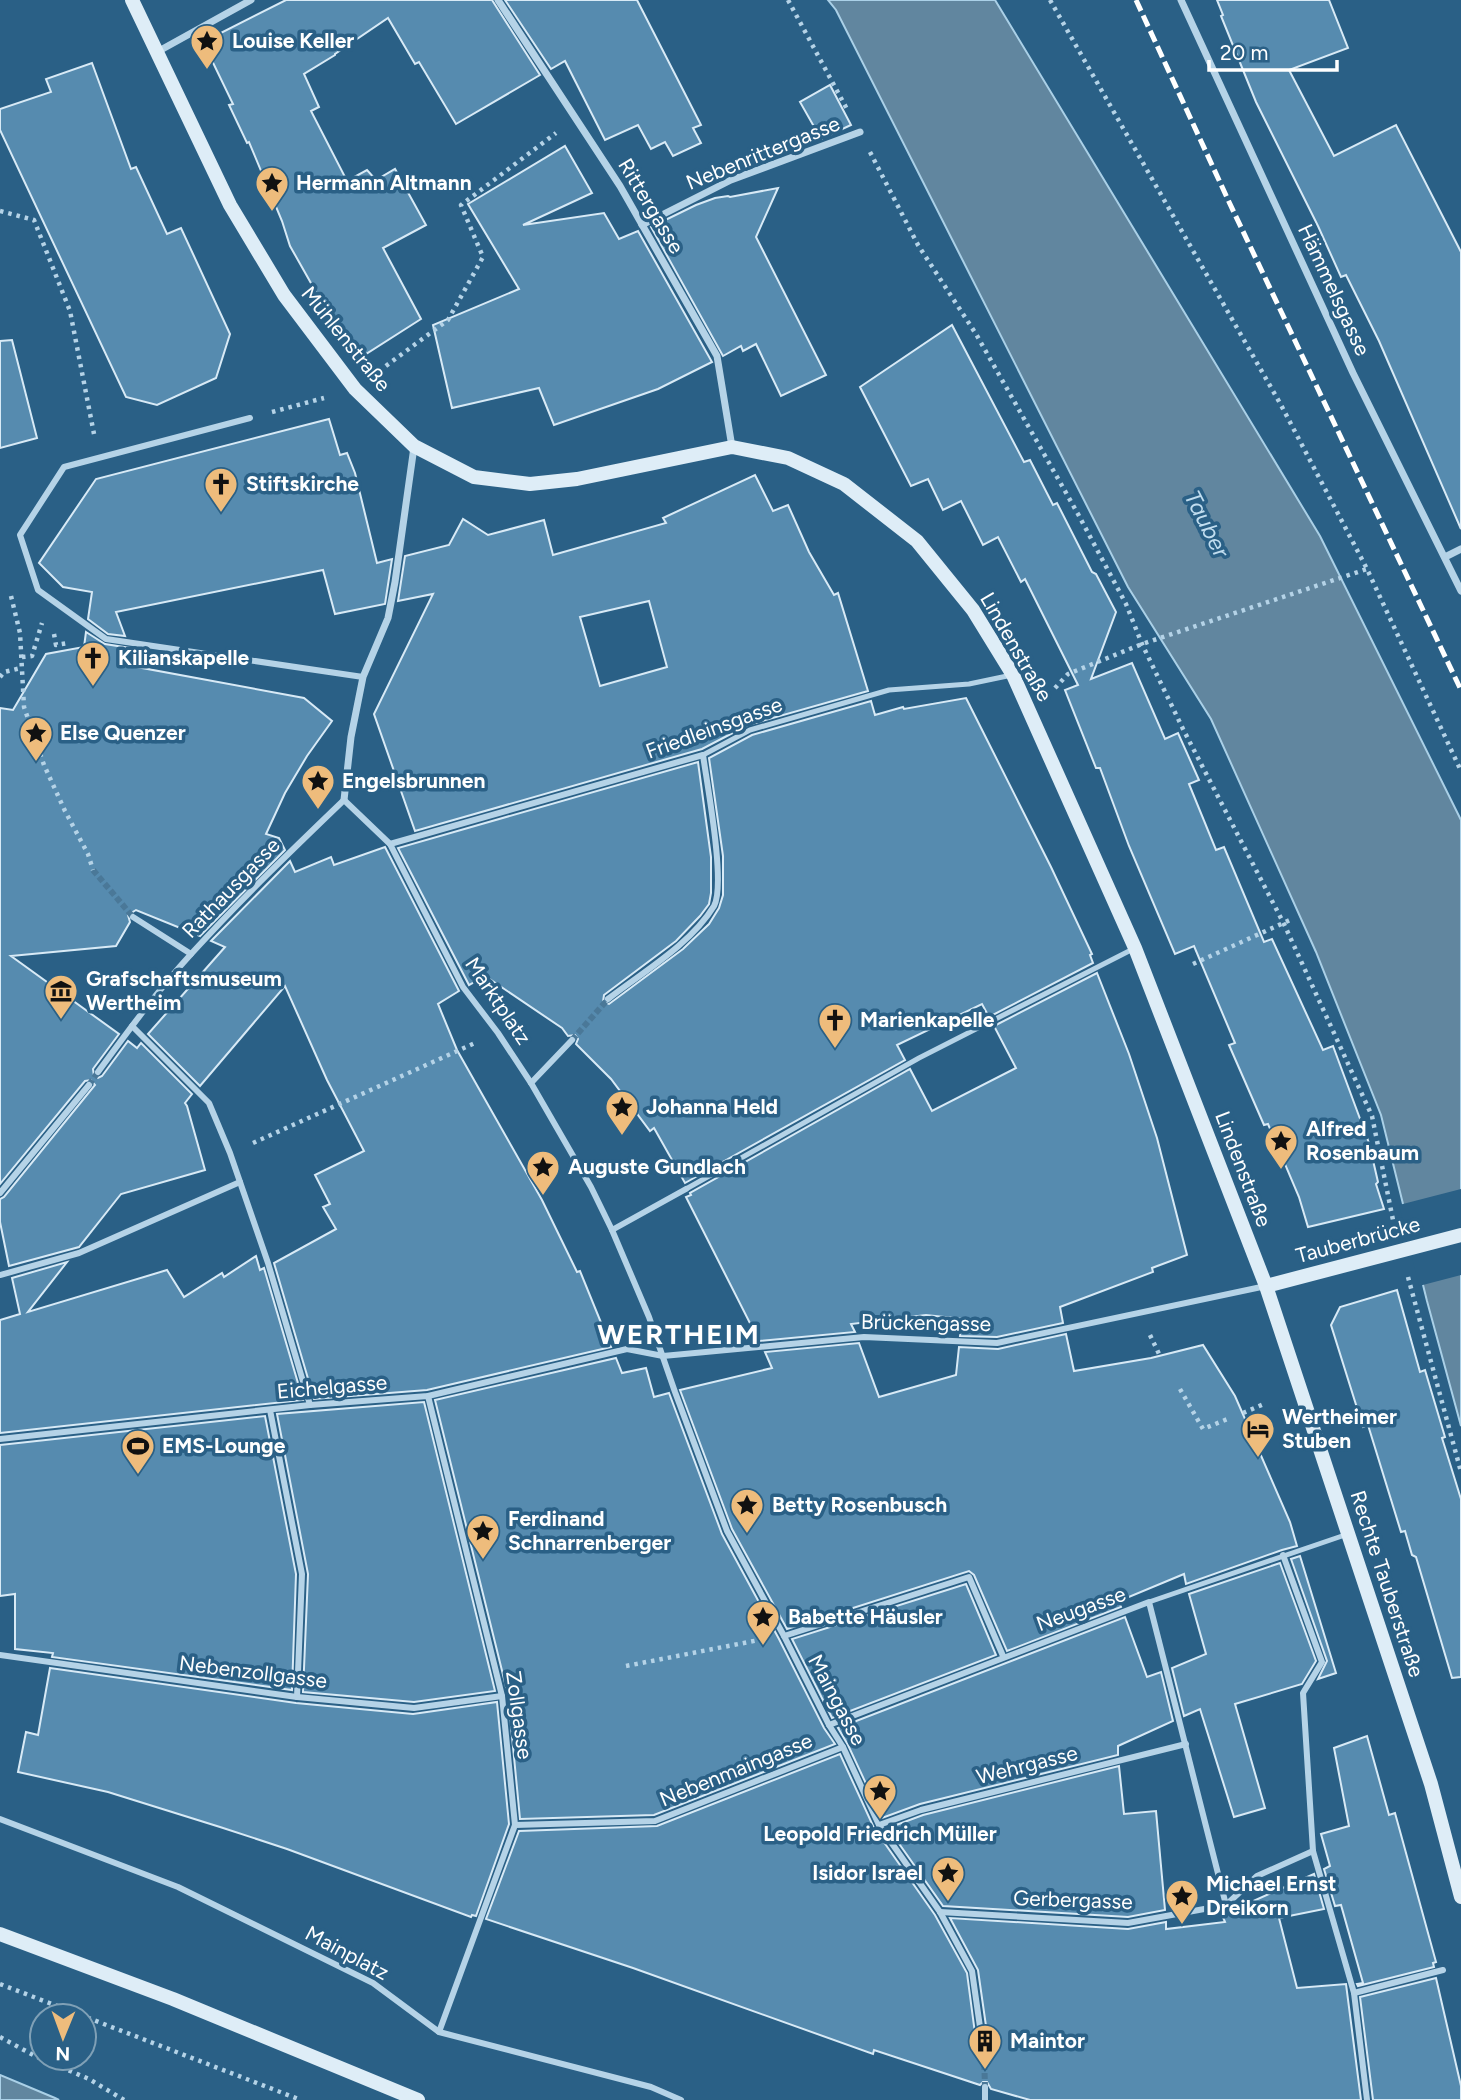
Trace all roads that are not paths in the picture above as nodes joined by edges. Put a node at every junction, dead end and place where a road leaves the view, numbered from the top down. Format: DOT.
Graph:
graph roads {
  1 [pos="132,0"];
  2 [pos="251,0"];
  3 [pos="498,0"];
  4 [pos="1181,0"];
  5 [pos="157,51"];
  6 [pos="860,132"];
  7 [pos="642,225"];
  8 [pos="250,418"];
  9 [pos="414,446"];
  10 [pos="732,447"];
  11 [pos="1461,549"];
  12 [pos="1445,557"];
  13 [pos="1461,591"];
  14 [pos="1013,675"];
  15 [pos="363,677"];
  16 [pos="703,755"];
  17 [pos="344,800"];
  18 [pos="390,844"];
  19 [pos="133,917"];
  20 [pos="1135,948"];
  21 [pos="191,954"];
  22 [pos="608,999"];
  23 [pos="132,1026"];
  24 [pos="572,1040"];
  25 [pos="98,1072"];
  26 [pos="531,1083"];
  27 [pos="89,1085"];
  28 [pos="240,1182"];
  29 [pos="686,1189"];
  30 [pos="0,1193"];
  31 [pos="612,1230"];
  32 [pos="1461,1235"];
  33 [pos="0,1275"];
  34 [pos="1266,1286"];
  35 [pos="663,1356"];
  36 [pos="428,1396"];
  37 [pos="310,1405"];
  38 [pos="270,1410"];
  39 [pos="0,1439"];
  40 [pos="1348,1534"];
  41 [pos="1283,1555"];
  42 [pos="1149,1602"];
  43 [pos="784,1636"];
  44 [pos="0,1655"];
  45 [pos="1003,1656"];
  46 [pos="502,1696"];
  47 [pos="297,1697"];
  48 [pos="829,1725"];
  49 [pos="1186,1744"];
  50 [pos="843,1747"];
  51 [pos="0,1819"];
  52 [pos="515,1825"];
  53 [pos="878,1825"];
  54 [pos="1313,1851"];
  55 [pos="1461,1897"];
  56 [pos="1226,1905"];
  57 [pos="940,1912"];
  58 [pos="0,1934"];
  59 [pos="1443,1970"];
  60 [pos="1354,1993"];
  61 [pos="439,2032"];
  62 [pos="984,2055"];
  63 [pos="985,2087"];
  64 [pos="418,2100"];
  65 [pos="681,2100"];
  66 [pos="985,2100"];
  67 [pos="1367,2100"];
  1 -- 5 [label="main road, Mühlenstraße"];
  2 -- 5 [label="street"];
  3 -- 7 [label="street, Rittergasse"];
  4 -- 12 [label="street, Hämmelsgasse"];
  5 -- 9 [label="main road, Mühlenstraße"];
  6 -- 7 [label="street, Nebenrittergasse"];
  7 -- 10 [label="street, Rittergasse"];
  8 -- 15 [label="street"];
  9 -- 10 [label="main road, Lindenstraße"];
  9 -- 15 [label="street"];
  10 -- 14 [label="main road, Lindenstraße"];
  11 -- 12 [label="street"];
  12 -- 13 [label="street, Hämmelsgasse"];
  14 -- 16 [label="lane, Friedleinsgasse"];
  14 -- 20 [label="main road, Lindenstraße"];
  15 -- 17 [label="street"];
  16 -- 18 [label="street, Friedleinsgasse"];
  16 -- 22 [label="street"];
  17 -- 18 [label="street, Marktplatz"];
  17 -- 21 [label="street, Rathausgasse"];
  18 -- 26 [label="street, Marktplatz"];
  19 -- 21 [label="street"];
  20 -- 29 [label="lane"];
  20 -- 34 [label="main road, Lindenstraße"];
  21 -- 23 [label="street, Rathausgasse"];
  23 -- 25 [label="street, Rathausgasse"];
  23 -- 28 [label="street"];
  24 -- 26 [label="street"];
  26 -- 31 [label="street, Marktplatz"];
  27 -- 30 [label="street"];
  28 -- 33 [label="street"];
  28 -- 37 [label="street"];
  29 -- 31 [label="street"];
  31 -- 35 [label="street, Marktplatz"];
  32 -- 34 [label="main road, Tauberbrücke"];
  34 -- 35 [label="street, Brückengasse"];
  34 -- 40 [label="main road, Rechte Tauberstraße"];
  35 -- 36 [label="street, Eichelgasse"];
  35 -- 43 [label="street, Maingasse"];
  36 -- 37 [label="street, Eichelgasse"];
  36 -- 46 [label="street, Zollgasse"];
  37 -- 38 [label="street, Eichelgasse"];
  38 -- 39 [label="street, Eichelgasse"];
  38 -- 47 [label="street"];
  40 -- 41 [label="lane, Neugasse"];
  40 -- 55 [label="main road, Rechte Tauberstraße"];
  41 -- 42 [label="lane, Neugasse"];
  41 -- 54 [label="street"];
  42 -- 45 [label="street, Neugasse"];
  42 -- 49 [label="street"];
  43 -- 45 [label="street"];
  43 -- 48 [label="street, Maingasse"];
  44 -- 47 [label="street, Nebenzollgasse"];
  45 -- 48 [label="street, Neugasse"];
  46 -- 47 [label="street, Nebenzollgasse"];
  46 -- 52 [label="street, Zollgasse"];
  48 -- 50 [label="street, Maingasse"];
  49 -- 53 [label="street, Wehrgasse"];
  49 -- 56 [label="street"];
  50 -- 52 [label="street, Nebenmaingasse"];
  50 -- 53 [label="street, Maingasse"];
  51 -- 61 [label="street, Mainplatz"];
  52 -- 61 [label="street, Zollgasse"];
  53 -- 57 [label="street, Maingasse"];
  54 -- 56 [label="street"];
  54 -- 60 [label="street"];
  56 -- 57 [label="street, Gerbergasse"];
  57 -- 62 [label="street, Maingasse"];
  58 -- 64 [label="main road"];
  59 -- 60 [label="street"];
  60 -- 67 [label="street"];
  61 -- 65 [label="street, Mainplatz"];
  63 -- 66 [label="street"];
}
